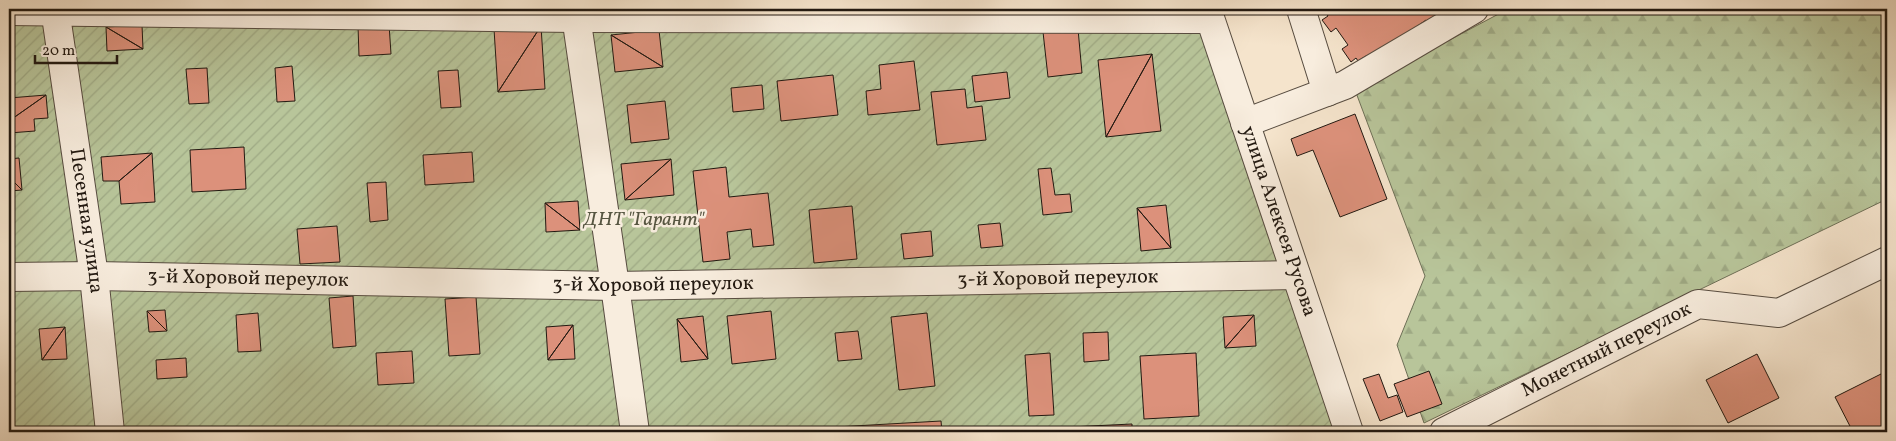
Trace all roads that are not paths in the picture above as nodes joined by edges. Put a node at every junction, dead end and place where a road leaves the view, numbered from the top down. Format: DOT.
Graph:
graph roads {
  1 [pos="1301,9"];
  2 [pos="1474,9"];
  3 [pos="56,10"];
  4 [pos="9,11"];
  5 [pos="575,13"];
  6 [pos="1209,14"];
  7 [pos="1327,92"];
  8 [pos="1245,123"];
  9 [pos="1887,261"];
  10 [pos="1296,275"];
  11 [pos="94,276"];
  12 [pos="9,277"];
  13 [pos="615,286"];
  14 [pos="110,432"];
  15 [pos="635,432"];
  16 [pos="1349,432"];
  17 [pos="1444,432"];
  1 -- 7 [label="street"];
  2 -- 7 [label="street"];
  3 -- 4 [label="street"];
  3 -- 5 [label="street"];
  3 -- 11 [label="street, Песенная улица"];
  5 -- 6 [label="street"];
  5 -- 13 [label="street"];
  6 -- 8 [label="street, улица Алексея Русова"];
  7 -- 8 [label="street"];
  8 -- 10 [label="street, улица Алексея Русова"];
  9 -- 17 [label="street, Монетный переулок"];
  10 -- 13 [label="street, 3-й Хоровой переулок"];
  10 -- 16 [label="street, улица Алексея Русова"];
  11 -- 12 [label="street, 3-й Хоровой переулок"];
  11 -- 13 [label="street, 3-й Хоровой переулок"];
  11 -- 14 [label="street, Песенная улица"];
  13 -- 15 [label="street"];
}
